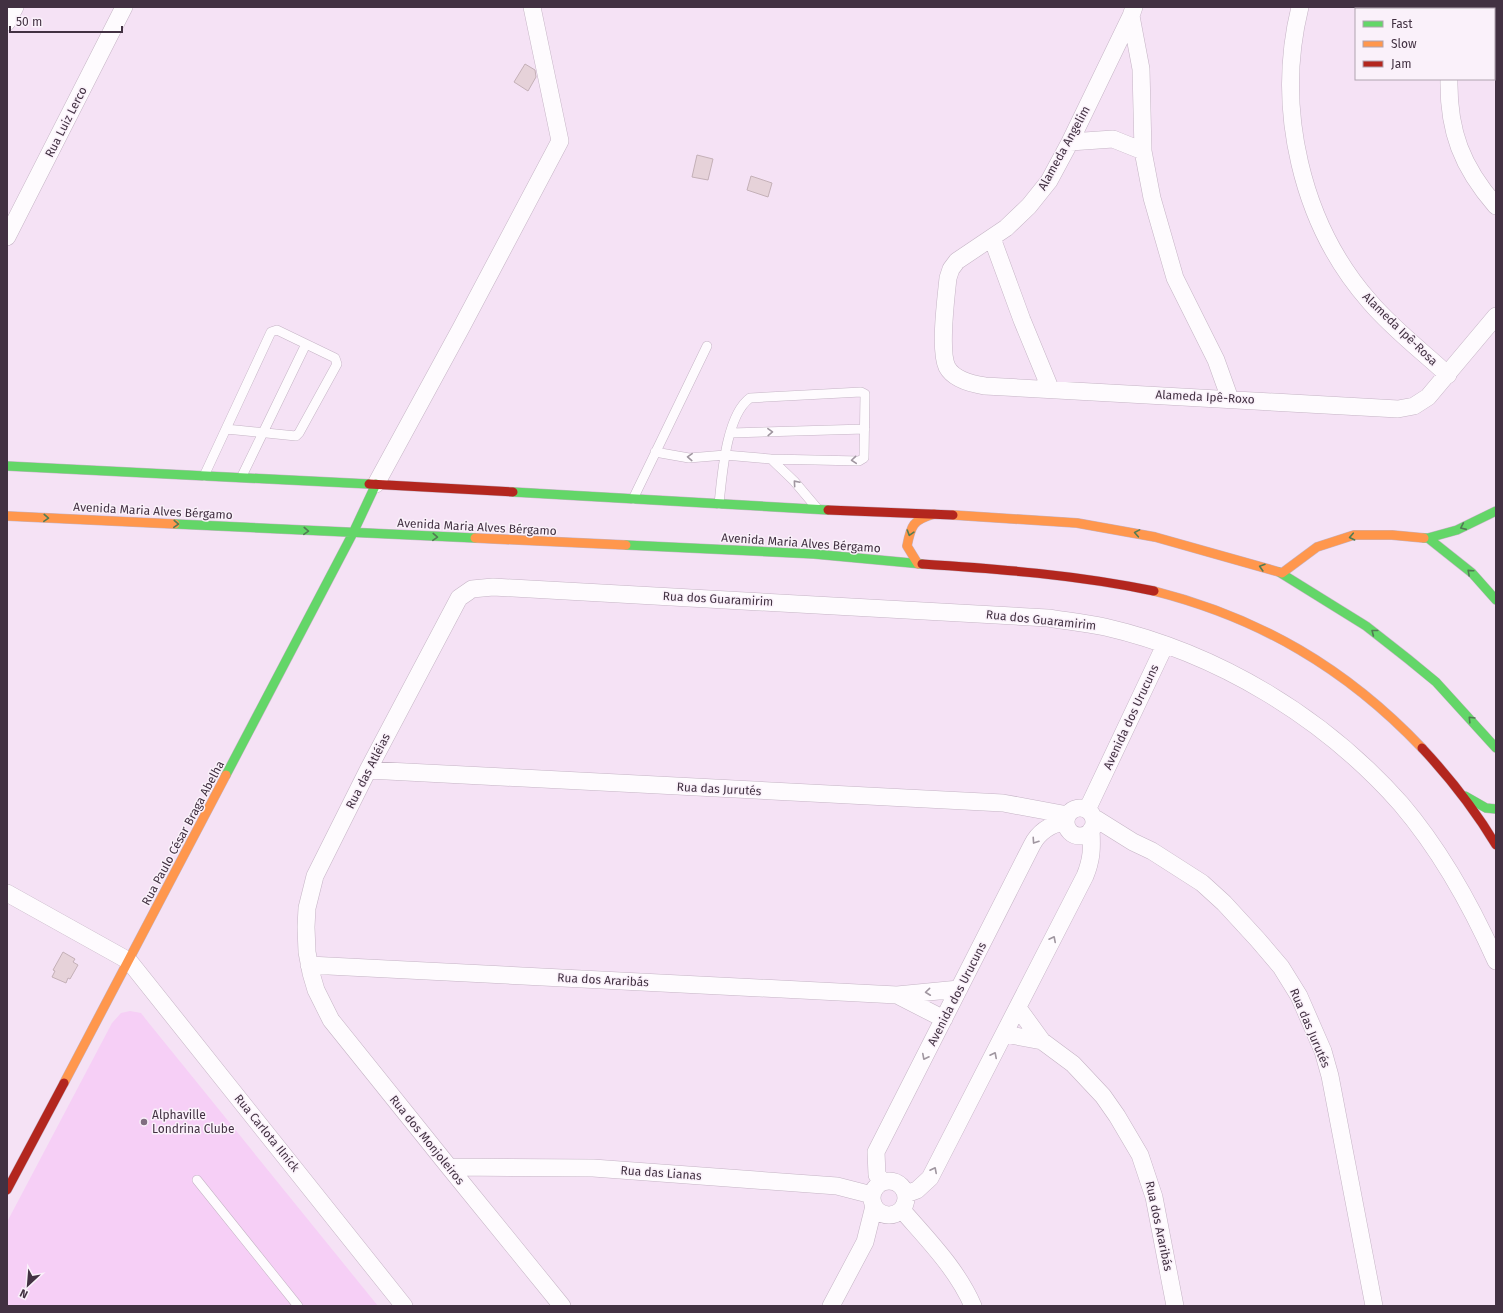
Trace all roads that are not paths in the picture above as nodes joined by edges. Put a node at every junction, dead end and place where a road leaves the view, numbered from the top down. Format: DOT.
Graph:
graph roads {
  1 [pos="15,7"];
  2 [pos="124,7"];
  3 [pos="532,7"];
  4 [pos="1300,7"];
  5 [pos="1133,11"];
  6 [pos="7,22"];
  7 [pos="1449,80"];
  8 [pos="1070,142"];
  9 [pos="1143,151"];
  10 [pos="1496,206"];
  11 [pos="7,237"];
  12 [pos="992,238"];
  13 [pos="1496,316"];
  14 [pos="306,344"];
  15 [pos="707,346"];
  16 [pos="953,374"];
  17 [pos="1448,375"];
  18 [pos="1050,388"];
  19 [pos="1230,399"];
  20 [pos="226,429"];
  21 [pos="865,429"];
  22 [pos="263,433"];
  23 [pos="731,433"];
  24 [pos="655,452"];
  25 [pos="725,455"];
  26 [pos="771,459"];
  27 [pos="7,466"];
  28 [pos="204,476"];
  29 [pos="242,478"];
  30 [pos="376,484"];
  31 [pos="633,499"];
  32 [pos="719,504"];
  33 [pos="818,510"];
  34 [pos="1496,511"];
  35 [pos="935,514"];
  36 [pos="7,516"];
  37 [pos="353,533"];
  38 [pos="1428,538"];
  39 [pos="918,564"];
  40 [pos="1282,573"];
  41 [pos="468,591"];
  42 [pos="1496,600"];
  43 [pos="1165,645"];
  44 [pos="1496,748"];
  45 [pos="368,770"];
  46 [pos="1462,794"];
  47 [pos="1496,809"];
  48 [pos="1067,818"];
  49 [pos="1090,819"];
  50 [pos="1496,845"];
  51 [pos="7,893"];
  52 [pos="129,961"];
  53 [pos="1496,961"];
  54 [pos="309,965"];
  55 [pos="959,989"];
  56 [pos="897,995"];
  57 [pos="1018,1008"];
  58 [pos="944,1019"];
  59 [pos="1005,1034"];
  60 [pos="1042,1041"];
  61 [pos="449,1167"];
  62 [pos="197,1180"];
  63 [pos="7,1190"];
  64 [pos="876,1194"];
  65 [pos="900,1206"];
  66 [pos="865,1242"];
  67 [pos="298,1306"];
  68 [pos="403,1306"];
  69 [pos="562,1306"];
  70 [pos="831,1306"];
  71 [pos="972,1306"];
  72 [pos="1175,1306"];
  73 [pos="1374,1306"];
  1 -- 6 [label="street"];
  2 -- 11 [label="street, Rua Luiz Lerco"];
  3 -- 30 [label="street"];
  4 -- 17 [label="street, Alameda Ipê-Rosa"];
  5 -- 8 [label="street, Alameda Angelim"];
  5 -- 9 [label="street"];
  7 -- 10 [label="street"];
  8 -- 9 [label="street"];
  8 -- 12 [label="street, Alameda Angelim"];
  9 -- 19 [label="street"];
  12 -- 16 [label="street, Alameda Angelim"];
  12 -- 18 [label="street"];
  13 -- 17 [label="street, Alameda Ipê-Roxo"];
  14 -- 20 [label="lane"];
  14 -- 22 [label="lane"];
  14 -- 22 [label="lane"];
  15 -- 24 [label="lane"];
  16 -- 18 [label="street, Alameda Ipê-Roxo"];
  17 -- 19 [label="street, Alameda Ipê-Roxo"];
  18 -- 19 [label="street, Alameda Ipê-Roxo"];
  20 -- 22 [label="lane"];
  20 -- 28 [label="lane"];
  23 -- 21 [label="lane, one-way"];
  21 -- 23 [label="lane"];
  21 -- 26 [label="lane, one-way"];
  22 -- 29 [label="lane"];
  23 -- 25 [label="lane"];
  25 -- 24 [label="lane, one-way"];
  24 -- 31 [label="lane"];
  25 -- 26 [label="lane"];
  25 -- 32 [label="lane"];
  33 -- 26 [label="lane, one-way"];
  27 -- 28 [label="street"];
  28 -- 29 [label="street"];
  29 -- 30 [label="street"];
  30 -- 31 [label="street"];
  30 -- 37 [label="street, Rua Paulo César Braga Abelha"];
  31 -- 32 [label="street"];
  32 -- 33 [label="street"];
  33 -- 35 [label="street"];
  34 -- 38 [label="street, one-way"];
  35 -- 39 [label="street, one-way"];
  40 -- 35 [label="street, one-way"];
  36 -- 37 [label="street, Avenida Maria Alves Bérgamo, one-way"];
  37 -- 39 [label="street, Avenida Maria Alves Bérgamo, one-way"];
  37 -- 52 [label="street, Rua Paulo César Braga Abelha"];
  38 -- 40 [label="street, one-way"];
  42 -- 38 [label="street, one-way"];
  39 -- 46 [label="street, Avenida Maria Alves Bérgamo"];
  44 -- 40 [label="street, one-way"];
  41 -- 43 [label="street, Rua dos Guaramirim"];
  41 -- 45 [label="street, Rua das Atléias"];
  43 -- 49 [label="street, Avenida dos Urucuns"];
  43 -- 53 [label="street, Rua dos Guaramirim"];
  45 -- 48 [label="street, Rua das Jurutés"];
  45 -- 54 [label="street, Rua das Atléias"];
  46 -- 47 [label="street"];
  46 -- 50 [label="street, Avenida Maria Alves Bérgamo"];
  48 -- 49 [label="street"];
  48 -- 49 [label="street"];
  48 -- 55 [label="street, Avenida dos Urucuns, one-way"];
  57 -- 49 [label="street, Avenida dos Urucuns, one-way"];
  49 -- 73 [label="street, Rua das Jurutés"];
  51 -- 52 [label="street"];
  52 -- 63 [label="street, Rua Paulo César Braga Abelha"];
  52 -- 68 [label="street, Rua Carlota Ilnick"];
  54 -- 56 [label="street, Rua dos Araribás"];
  54 -- 61 [label="street, Rua dos Monjoleiros"];
  55 -- 56 [label="street, Rua dos Araribás, one-way"];
  55 -- 58 [label="street, Avenida dos Urucuns"];
  56 -- 58 [label="street, Rua dos Araribás"];
  57 -- 59 [label="street, Avenida dos Urucuns"];
  57 -- 60 [label="street, Rua dos Araribás"];
  58 -- 64 [label="street, Avenida dos Urucuns, one-way"];
  59 -- 60 [label="street, Rua dos Araribás"];
  65 -- 59 [label="street, Avenida dos Urucuns, one-way"];
  60 -- 72 [label="street, Rua dos Araribás"];
  61 -- 64 [label="street, Rua das Lianas"];
  61 -- 69 [label="street, Rua dos Monjoleiros"];
  62 -- 67 [label="lane"];
  64 -- 65 [label="street"];
  64 -- 65 [label="street"];
  64 -- 66 [label="street, Avenida dos Urucuns"];
  65 -- 66 [label="street, Avenida dos Urucuns"];
  65 -- 71 [label="street"];
  66 -- 70 [label="street, Avenida dos Urucuns"];
}
